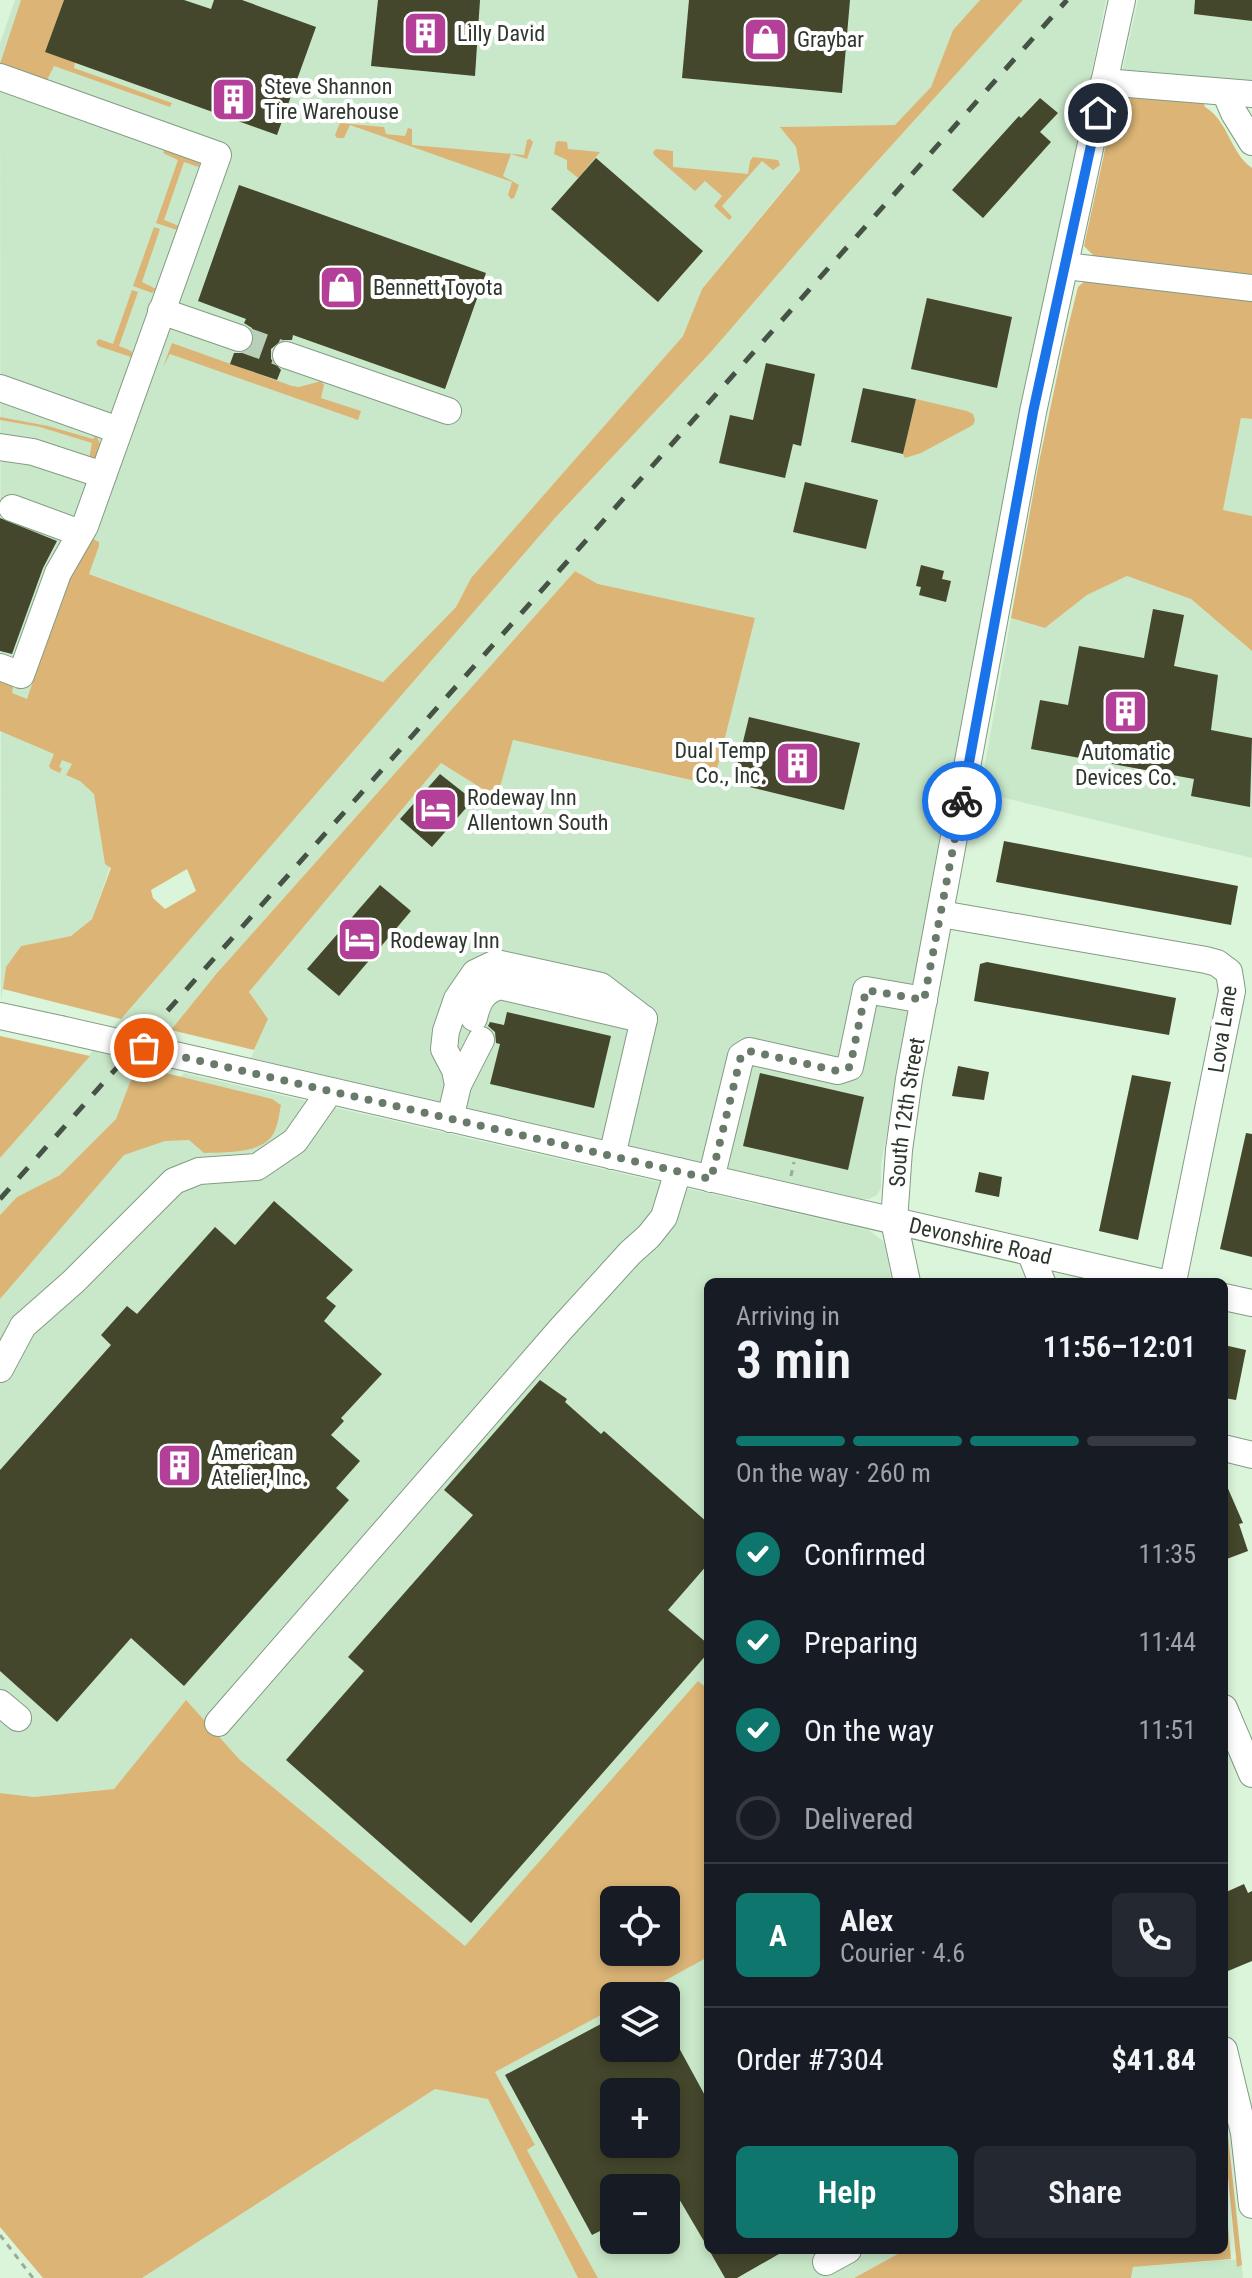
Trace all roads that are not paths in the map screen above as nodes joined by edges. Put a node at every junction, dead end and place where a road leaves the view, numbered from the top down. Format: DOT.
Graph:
graph roads {
  1 [pos="1122,0"];
  2 [pos="0,77"];
  3 [pos="1104,82"];
  4 [pos="1225,92"];
  5 [pos="1252,94"];
  6 [pos="1252,142"];
  7 [pos="1066,266"];
  8 [pos="1252,288"];
  9 [pos="161,311"];
  10 [pos="239,338"];
  11 [pos="286,355"];
  12 [pos="0,379"];
  13 [pos="0,388"];
  14 [pos="0,400"];
  15 [pos="61,409"];
  16 [pos="448,411"];
  17 [pos="118,430"];
  18 [pos="0,447"];
  19 [pos="103,475"];
  20 [pos="12,508"];
  21 [pos="80,533"];
  22 [pos="0,667"];
  23 [pos="941,914"];
  24 [pos="924,1000"];
  25 [pos="0,1016"];
  26 [pos="644,1019"];
  27 [pos="458,1085"];
  28 [pos="330,1091"];
  29 [pos="450,1119"];
  30 [pos="612,1156"];
  31 [pos="678,1171"];
  32 [pos="711,1179"];
  33 [pos="894,1221"];
  34 [pos="1030,1252"];
  35 [pos="906,1278"];
  36 [pos="1040,1278"];
  37 [pos="1143,1278"];
  38 [pos="1174,1278"];
  39 [pos="1228,1298"];
  40 [pos="1252,1303"];
  41 [pos="0,1369"];
  42 [pos="1228,1449"];
  43 [pos="1252,1455"];
  44 [pos="1232,1714"];
  45 [pos="218,1723"];
  46 [pos="1252,1774"];
  47 [pos="1228,2064"];
  48 [pos="1250,2162"];
  49 [pos="1252,2205"];
  1 -- 3 [label="street, South 12th Street"];
  2 -- 9 [label="street"];
  3 -- 4 [label="street"];
  3 -- 7 [label="street, South 12th Street"];
  4 -- 5 [label="street"];
  4 -- 6 [label="street"];
  7 -- 8 [label="street"];
  7 -- 23 [label="street, South 12th Street"];
  9 -- 10 [label="street"];
  9 -- 17 [label="street"];
  11 -- 16 [label="street"];
  12 -- 15 [label="street"];
  13 -- 15 [label="street"];
  14 -- 15 [label="street"];
  15 -- 17 [label="street"];
  17 -- 19 [label="street"];
  18 -- 19 [label="street"];
  19 -- 21 [label="street"];
  20 -- 21 [label="street"];
  21 -- 22 [label="street"];
  23 -- 24 [label="street, South 12th Street"];
  23 -- 38 [label="street, Lova Lane"];
  24 -- 32 [label="street"];
  24 -- 33 [label="street, South 12th Street"];
  25 -- 28 [label="street, Devonshire Road, bridge"];
  26 -- 27 [label="street"];
  26 -- 27 [label="street"];
  26 -- 30 [label="street"];
  27 -- 29 [label="street"];
  28 -- 29 [label="street, Devonshire Road"];
  28 -- 41 [label="street"];
  29 -- 30 [label="street, Devonshire Road"];
  30 -- 31 [label="street, Devonshire Road"];
  31 -- 32 [label="street, Devonshire Road"];
  31 -- 45 [label="street"];
  32 -- 33 [label="street, Devonshire Road"];
  33 -- 34 [label="street, Devonshire Road"];
  33 -- 35 [label="street, South 12th Street"];
  34 -- 36 [label="street"];
  34 -- 37 [label="street, Devonshire Road"];
  39 -- 40 [label="street"];
  42 -- 43 [label="street"];
  44 -- 46 [label="street"];
  47 -- 48 [label="street"];
  48 -- 49 [label="street"];
}
